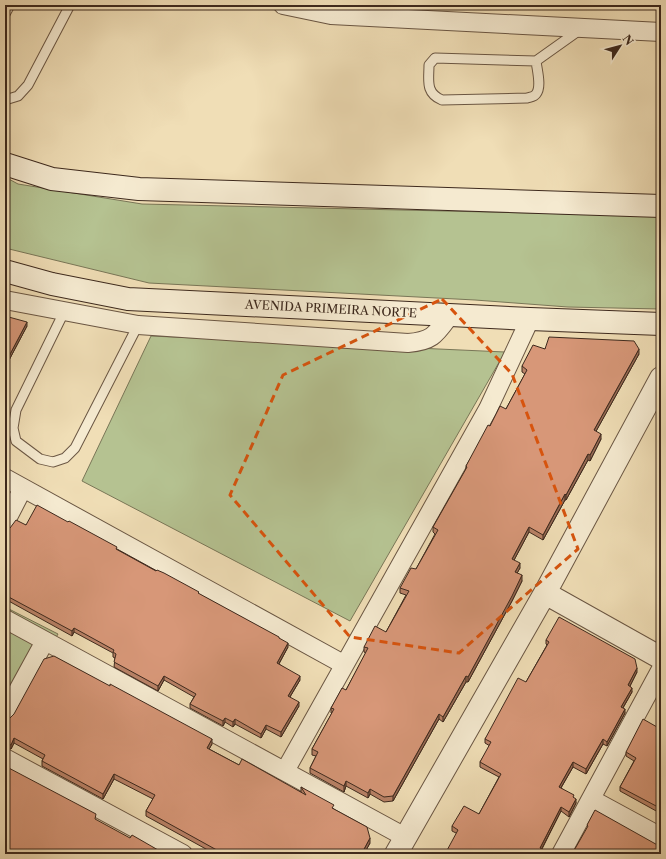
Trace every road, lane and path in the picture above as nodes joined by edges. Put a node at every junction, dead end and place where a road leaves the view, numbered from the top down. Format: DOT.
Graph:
graph roads {
  1 [pos="10,5"];
  2 [pos="70,5"];
  3 [pos="283,5"];
  4 [pos="5,14"];
  5 [pos="582,28"];
  6 [pos="661,32"];
  7 [pos="536,61"];
  8 [pos="5,100"];
  9 [pos="5,164"];
  10 [pos="661,206"];
  11 [pos="5,271"];
  12 [pos="5,300"];
  13 [pos="64,312"];
  14 [pos="450,315"];
  15 [pos="530,319"];
  16 [pos="661,324"];
  17 [pos="138,325"];
  18 [pos="661,378"];
  19 [pos="5,478"];
  20 [pos="23,488"];
  21 [pos="5,523"];
  22 [pos="545,593"];
  23 [pos="5,619"];
  24 [pos="45,641"];
  25 [pos="661,658"];
  26 [pos="343,664"];
  27 [pos="661,669"];
  28 [pos="5,714"];
  29 [pos="5,758"];
  30 [pos="284,771"];
  31 [pos="591,799"];
  32 [pos="661,837"];
  33 [pos="401,846"];
  34 [pos="183,854"];
  35 [pos="561,854"];
  1 -- 4 [label="lane"];
  2 -- 8 [label="lane"];
  3 -- 5 [label="street"];
  5 -- 6 [label="street"];
  5 -- 7 [label="lane"];
  7 -- 7 [label="lane"];
  9 -- 10 [label="main road"];
  11 -- 14 [label="main road, AVENIDA PRIMEIRA NORTE"];
  12 -- 13 [label="street"];
  13 -- 17 [label="street"];
  13 -- 17 [label="lane"];
  14 -- 15 [label="main road, AVENIDA PRIMEIRA NORTE"];
  14 -- 17 [label="street"];
  15 -- 16 [label="main road, AVENIDA PRIMEIRA NORTE"];
  15 -- 26 [label="street"];
  18 -- 22 [label="main road"];
  19 -- 20 [label="street"];
  20 -- 21 [label="street"];
  20 -- 26 [label="street"];
  22 -- 25 [label="main road"];
  22 -- 33 [label="main road"];
  23 -- 24 [label="street"];
  24 -- 28 [label="street"];
  24 -- 30 [label="street"];
  26 -- 30 [label="street"];
  27 -- 31 [label="street"];
  29 -- 34 [label="street"];
  30 -- 33 [label="street"];
  31 -- 32 [label="street"];
  31 -- 35 [label="street"];
}
